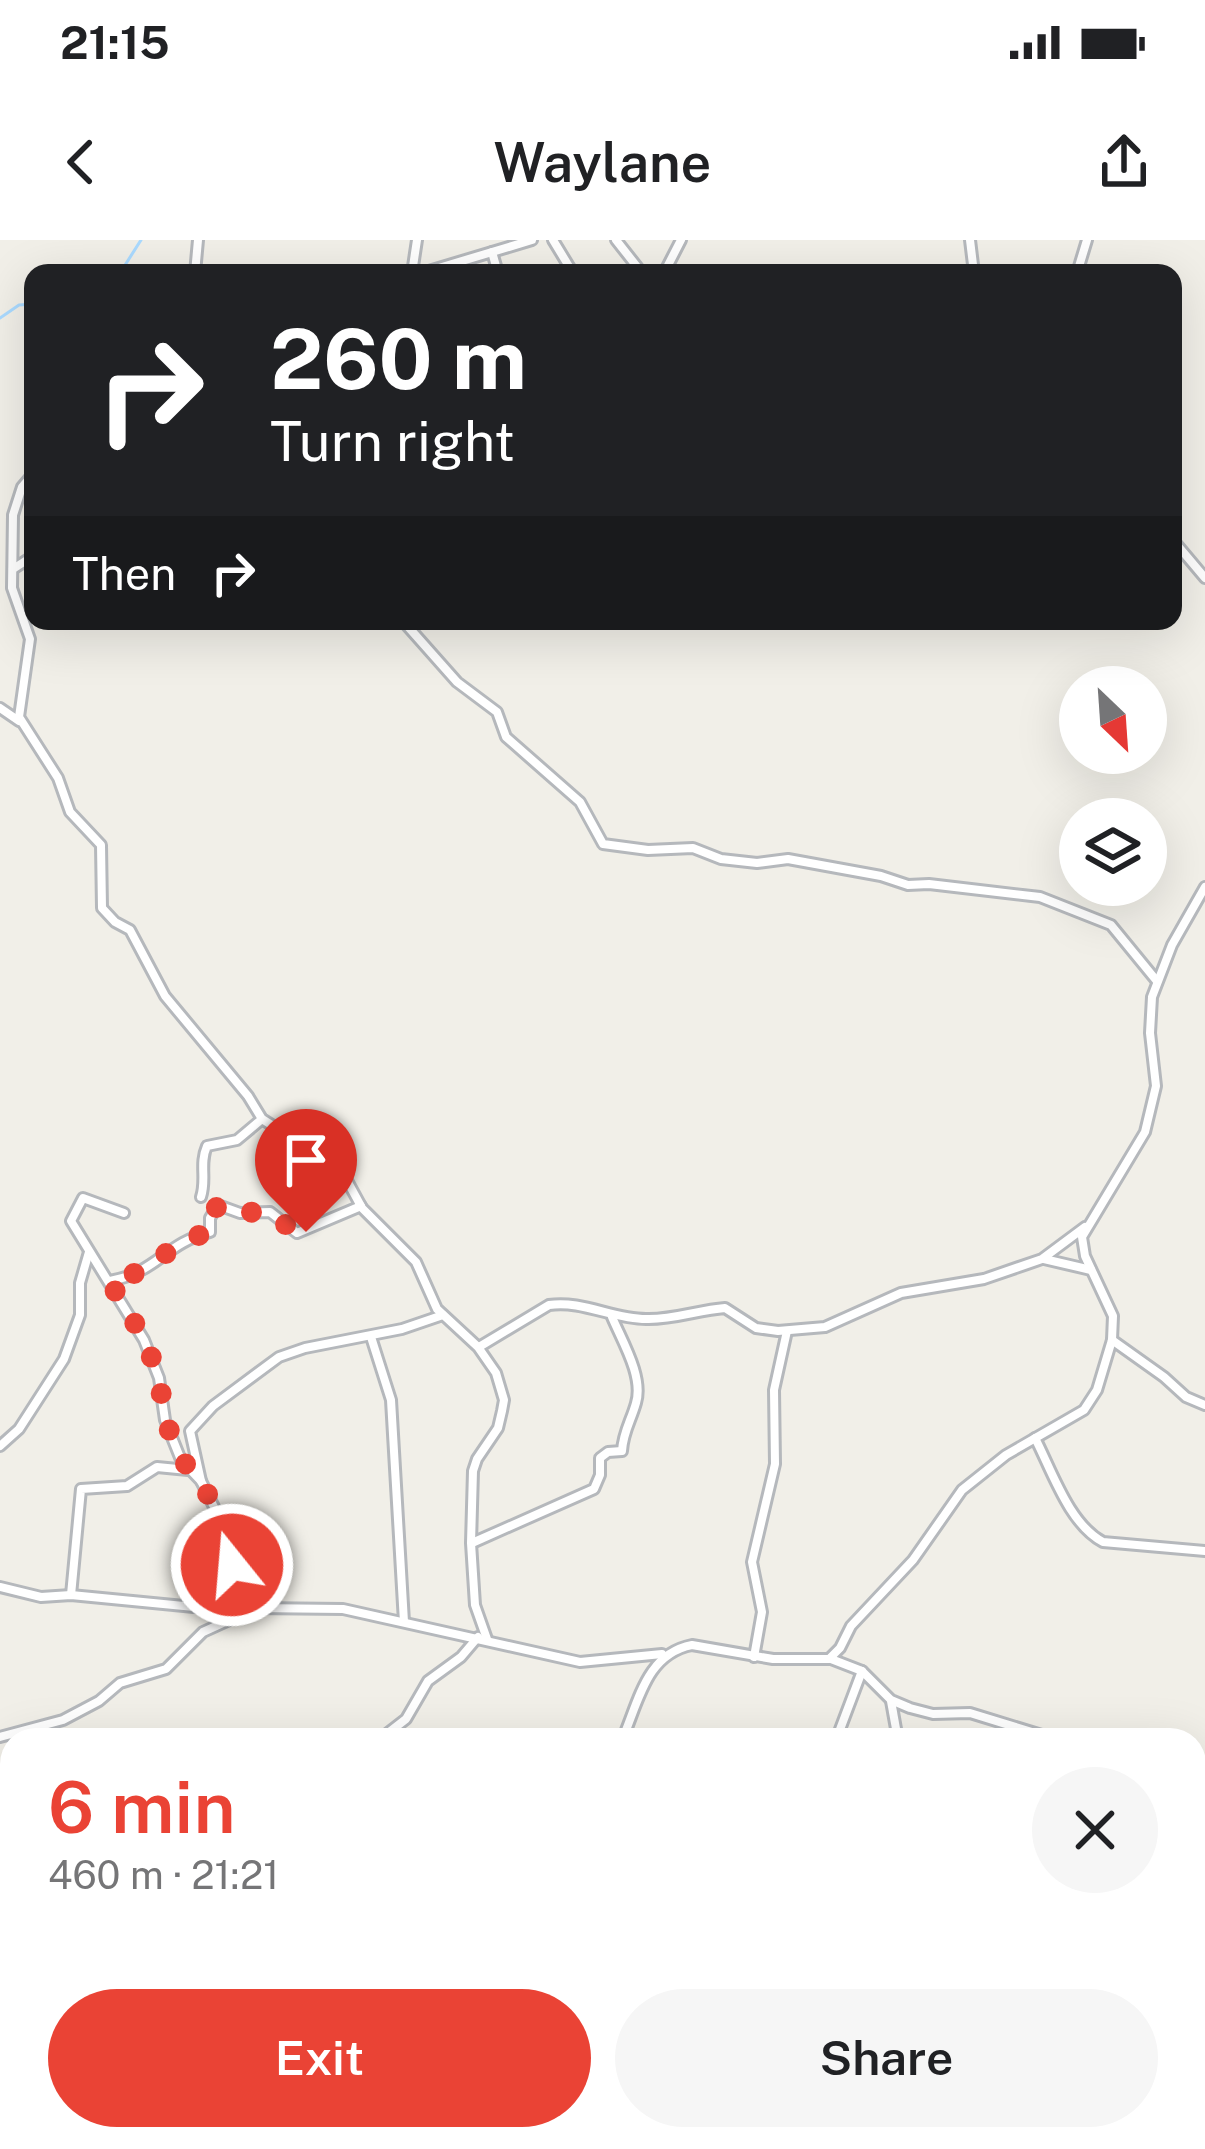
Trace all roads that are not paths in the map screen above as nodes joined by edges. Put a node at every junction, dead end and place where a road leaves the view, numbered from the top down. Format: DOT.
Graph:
graph roads {
  1 [pos="532,240"];
  2 [pos="616,240"];
  3 [pos="492,252"];
  4 [pos="452,264"];
  5 [pos="495,264"];
  6 [pos="635,264"];
  7 [pos="24,485"];
  8 [pos="1182,551"];
  9 [pos="24,562"];
  10 [pos="12,570"];
  11 [pos="1205,578"];
  12 [pos="24,622"];
  13 [pos="27,630"];
  14 [pos="412,630"];
  15 [pos="0,709"];
  16 [pos="21,722"];
  17 [pos="1205,886"];
  18 [pos="1156,980"];
  19 [pos="262,1119"];
  20 [pos="201,1197"];
  21 [pos="361,1206"];
  22 [pos="124,1213"];
  23 [pos="1086,1226"];
  24 [pos="90,1251"];
  25 [pos="1042,1259"];
  26 [pos="1091,1270"];
  27 [pos="109,1281"];
  28 [pos="445,1315"];
  29 [pos="612,1317"];
  30 [pos="788,1331"];
  31 [pos="371,1336"];
  32 [pos="1112,1340"];
  33 [pos="478,1347"];
  34 [pos="1205,1406"];
  35 [pos="1035,1438"];
  36 [pos="0,1445"];
  37 [pos="189,1471"];
  38 [pos="201,1481"];
  39 [pos="471,1543"];
  40 [pos="1205,1551"];
  41 [pos="0,1587"];
  42 [pos="71,1595"];
  43 [pos="251,1608"];
  44 [pos="404,1622"];
  45 [pos="483,1638"];
  46 [pos="664,1654"];
  47 [pos="754,1657"];
  48 [pos="829,1659"];
  49 [pos="862,1671"];
  50 [pos="891,1700"];
  51 [pos="33,1728"];
  52 [pos="396,1728"];
  53 [pos="627,1728"];
  54 [pos="841,1728"];
  55 [pos="894,1728"];
  56 [pos="1019,1728"];
  1 -- 3 [label="street"];
  2 -- 6 [label="street"];
  3 -- 4 [label="street"];
  3 -- 5 [label="street"];
  7 -- 10 [label="street"];
  8 -- 11 [label="street"];
  9 -- 10 [label="street"];
  10 -- 12 [label="street"];
  13 -- 16 [label="street"];
  14 -- 18 [label="street"];
  15 -- 16 [label="street"];
  16 -- 19 [label="street"];
  17 -- 18 [label="street"];
  18 -- 23 [label="street"];
  19 -- 20 [label="street"];
  19 -- 21 [label="street"];
  21 -- 27 [label="street"];
  21 -- 28 [label="street"];
  22 -- 24 [label="street"];
  23 -- 25 [label="street"];
  23 -- 26 [label="street"];
  24 -- 27 [label="street"];
  24 -- 36 [label="street"];
  25 -- 26 [label="street"];
  25 -- 30 [label="street"];
  26 -- 32 [label="street"];
  27 -- 37 [label="street"];
  28 -- 31 [label="street"];
  28 -- 33 [label="street"];
  29 -- 30 [label="street"];
  29 -- 33 [label="street"];
  29 -- 39 [label="street"];
  30 -- 47 [label="street"];
  31 -- 38 [label="street"];
  31 -- 44 [label="street"];
  32 -- 34 [label="street"];
  32 -- 35 [label="street"];
  33 -- 39 [label="street"];
  35 -- 40 [label="street"];
  35 -- 48 [label="street"];
  37 -- 38 [label="street"];
  37 -- 42 [label="street"];
  38 -- 43 [label="street"];
  39 -- 45 [label="street"];
  41 -- 42 [label="street"];
  42 -- 43 [label="street"];
  43 -- 44 [label="street"];
  43 -- 51 [label="street"];
  44 -- 45 [label="street"];
  45 -- 46 [label="street"];
  45 -- 52 [label="street"];
  46 -- 47 [label="street"];
  46 -- 53 [label="street"];
  47 -- 48 [label="street"];
  48 -- 49 [label="street"];
  49 -- 50 [label="street"];
  49 -- 54 [label="street"];
  50 -- 55 [label="street"];
  50 -- 56 [label="street"];
}
